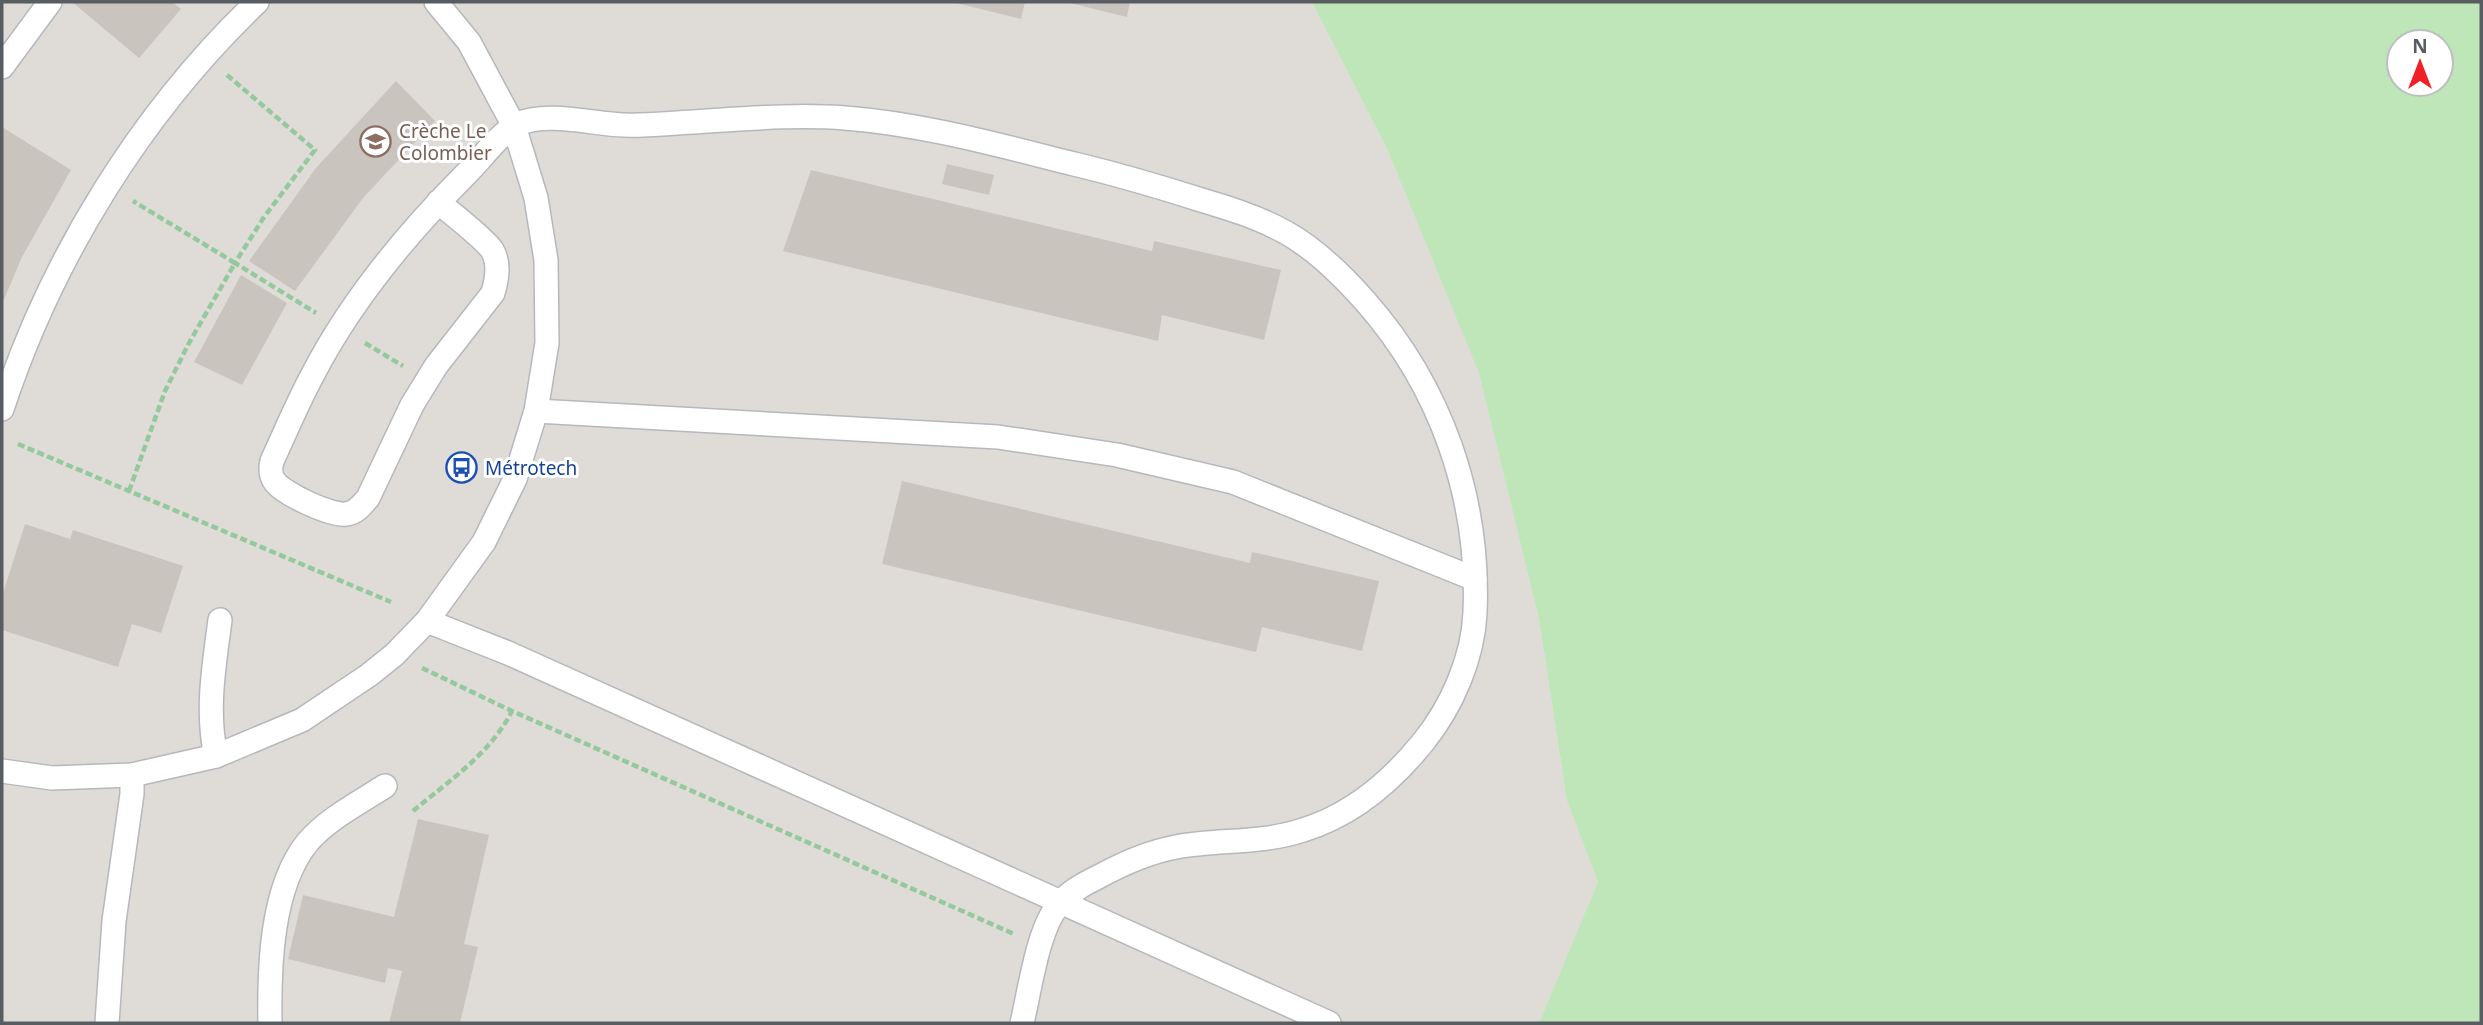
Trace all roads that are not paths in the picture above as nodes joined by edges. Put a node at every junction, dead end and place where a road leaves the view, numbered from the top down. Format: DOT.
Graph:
graph roads {
  1 [pos="50,2"];
  2 [pos="257,2"];
  3 [pos="436,2"];
  4 [pos="2,67"];
  5 [pos="514,126"];
  6 [pos="438,202"];
  7 [pos="2,409"];
  8 [pos="536,411"];
  9 [pos="1475,579"];
  10 [pos="220,621"];
  11 [pos="427,621"];
  12 [pos="216,756"];
  13 [pos="2,771"];
  14 [pos="132,775"];
  15 [pos="384,786"];
  16 [pos="1059,903"];
  17 [pos="107,1023"];
  18 [pos="270,1023"];
  19 [pos="1023,1023"];
  20 [pos="1329,1023"];
  1 -- 4 [label="lane"];
  2 -- 7 [label="lane"];
  3 -- 5 [label="lane"];
  5 -- 6 [label="lane"];
  5 -- 8 [label="lane"];
  5 -- 9 [label="lane"];
  6 -- 6 [label="lane"];
  8 -- 9 [label="lane"];
  8 -- 11 [label="lane"];
  9 -- 16 [label="lane"];
  10 -- 12 [label="lane"];
  11 -- 12 [label="lane"];
  11 -- 16 [label="lane"];
  12 -- 14 [label="lane"];
  13 -- 14 [label="lane"];
  14 -- 17 [label="lane"];
  15 -- 18 [label="lane"];
  16 -- 19 [label="lane"];
  16 -- 20 [label="lane"];
}
